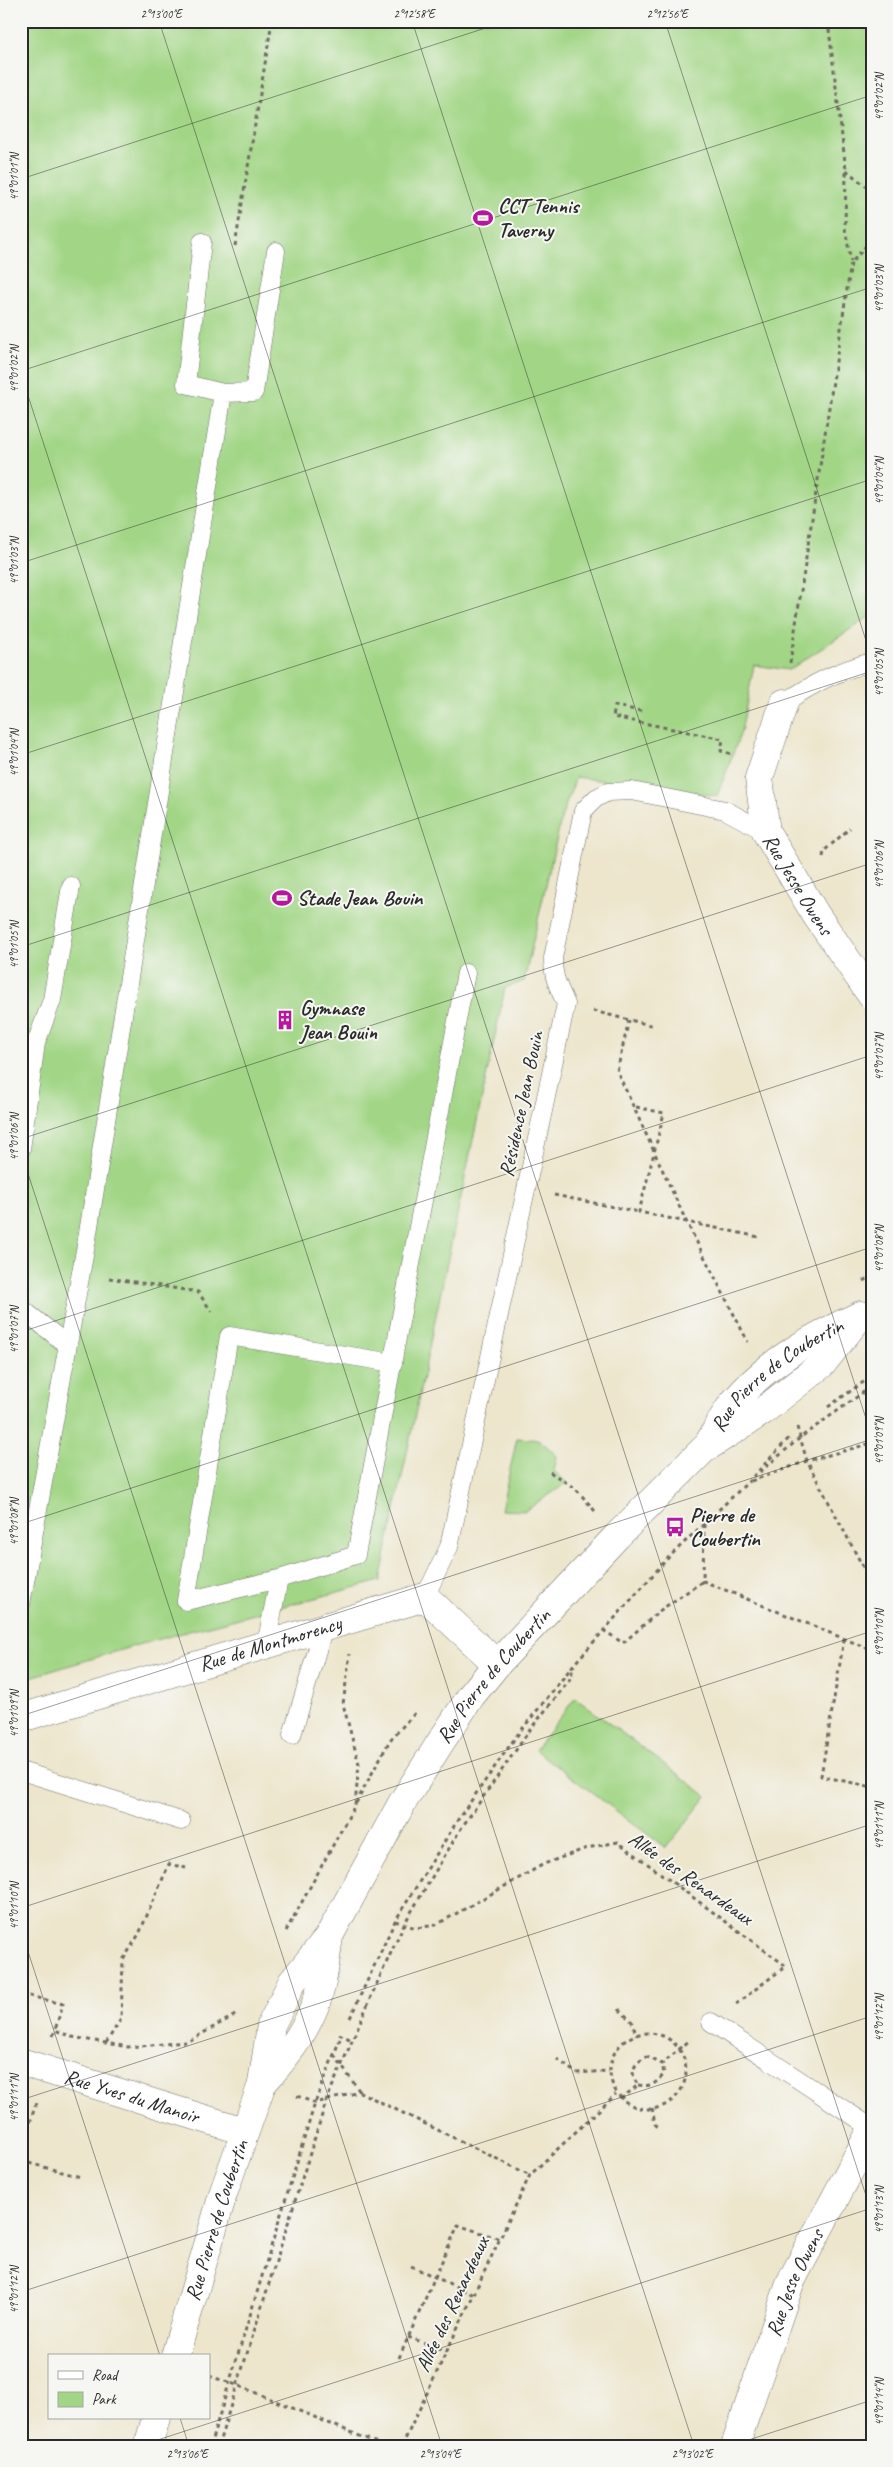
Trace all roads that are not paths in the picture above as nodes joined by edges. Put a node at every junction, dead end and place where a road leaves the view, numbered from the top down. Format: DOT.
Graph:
graph roads {
  1 [pos="202,242"];
  2 [pos="276,251"];
  3 [pos="223,393"];
  4 [pos="872,662"];
  5 [pos="784,703"];
  6 [pos="766,832"];
  7 [pos="71,886"];
  8 [pos="466,973"];
  9 [pos="872,996"];
  10 [pos="21,1149"];
  11 [pos="21,1308"];
  12 [pos="866,1312"];
  13 [pos="66,1344"];
  14 [pos="393,1363"];
  15 [pos="704,1449"];
  16 [pos="280,1579"];
  17 [pos="425,1597"];
  18 [pos="21,1604"];
  19 [pos="324,1627"];
  20 [pos="266,1645"];
  21 [pos="497,1664"];
  22 [pos="23,1712"];
  23 [pos="292,1735"];
  24 [pos="21,1771"];
  25 [pos="181,1821"];
  26 [pos="711,2022"];
  27 [pos="21,2062"];
  28 [pos="872,2128"];
  29 [pos="244,2131"];
  30 [pos="176,2354"];
  31 [pos="155,2420"];
  32 [pos="148,2446"];
  33 [pos="735,2446"];
  1 -- 3 [label="lane"];
  2 -- 3 [label="lane"];
  3 -- 13 [label="lane"];
  4 -- 5 [label="lane"];
  5 -- 6 [label="street, Rue Jesse Owens"];
  6 -- 9 [label="street, Rue Jesse Owens"];
  6 -- 17 [label="lane, Résidence Jean Bouin"];
  7 -- 10 [label="lane"];
  8 -- 14 [label="lane"];
  11 -- 13 [label="lane"];
  12 -- 15 [label="street, Rue Pierre de Coubertin"];
  12 -- 15 [label="street, Rue Pierre de Coubertin"];
  13 -- 18 [label="lane"];
  14 -- 16 [label="lane"];
  14 -- 16 [label="lane"];
  15 -- 21 [label="street, Rue Pierre de Coubertin"];
  16 -- 20 [label="lane"];
  17 -- 19 [label="street, Rue de Montmorency"];
  17 -- 21 [label="street"];
  19 -- 20 [label="street, Rue de Montmorency"];
  19 -- 23 [label="lane"];
  20 -- 22 [label="street, Rue de Montmorency"];
  21 -- 29 [label="street, Rue Pierre de Coubertin"];
  24 -- 25 [label="lane"];
  26 -- 28 [label="lane"];
  27 -- 29 [label="street, Rue Yves du Manoir"];
  28 -- 33 [label="street, Rue Jesse Owens"];
  29 -- 30 [label="street, Rue Pierre de Coubertin"];
  31 -- 32 [label="street"];
}
